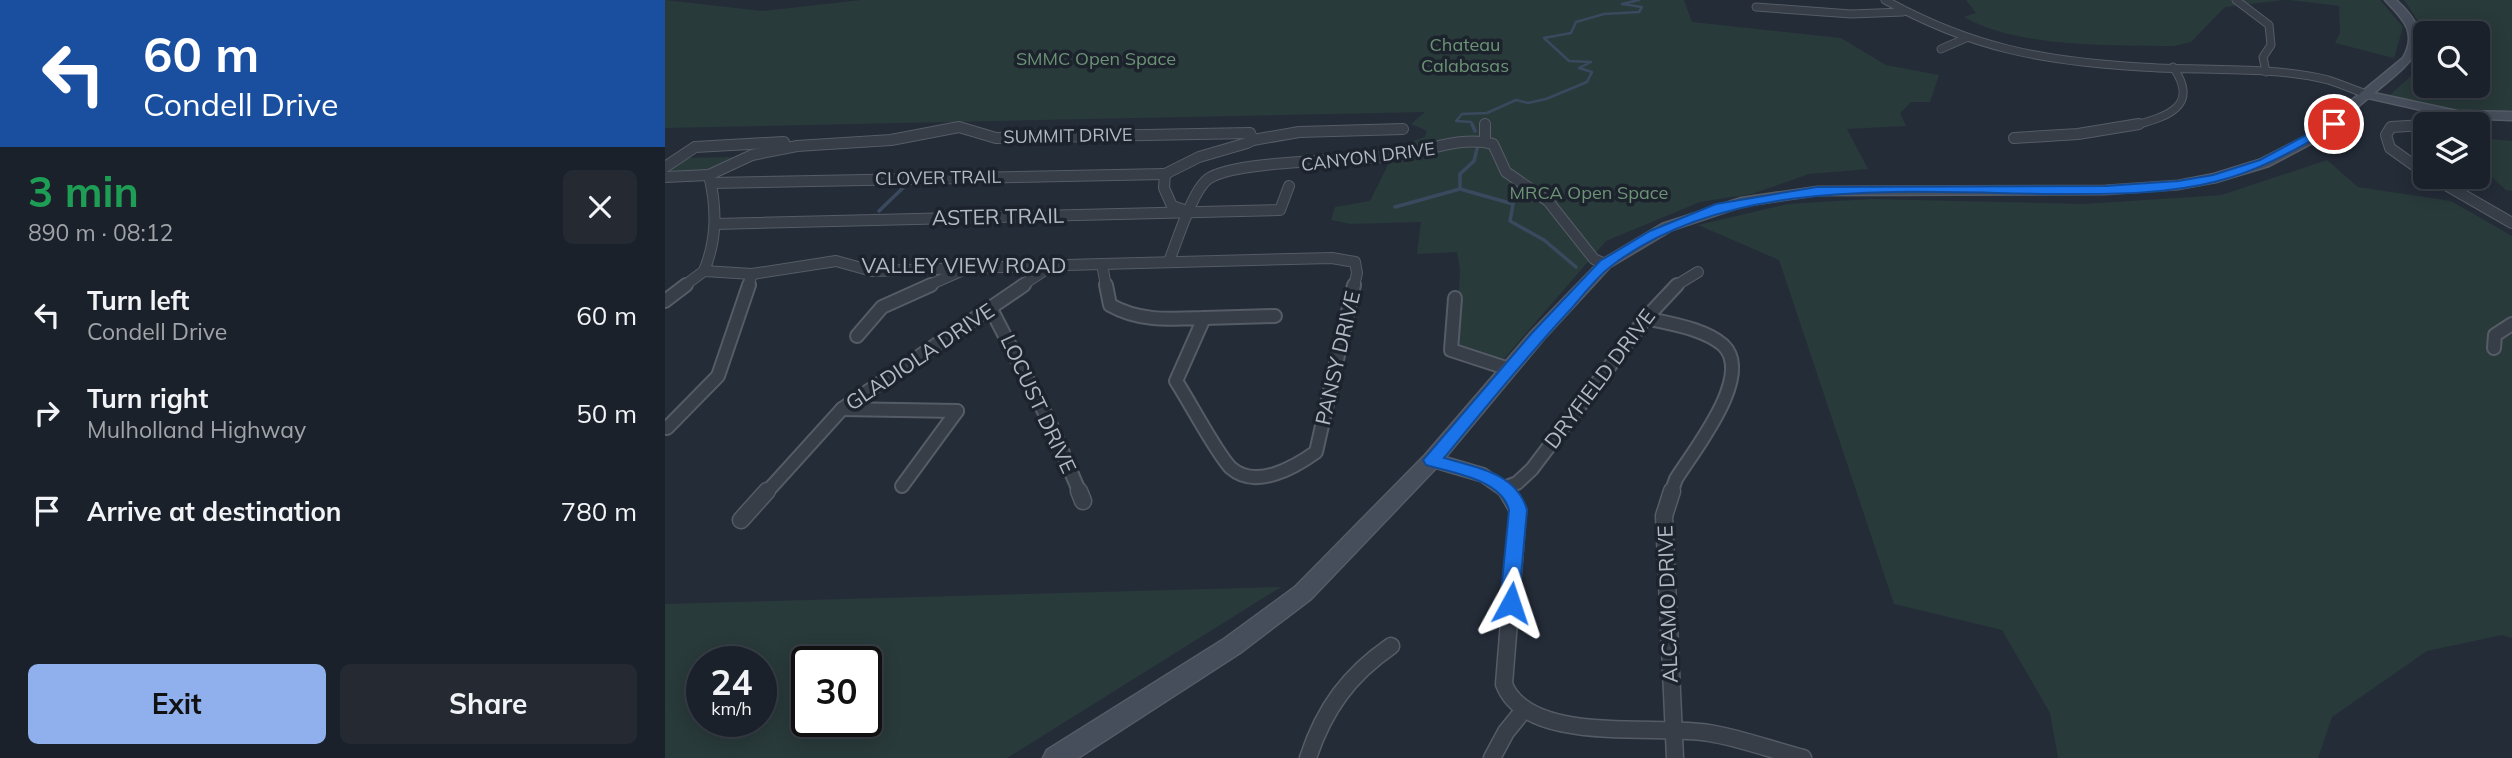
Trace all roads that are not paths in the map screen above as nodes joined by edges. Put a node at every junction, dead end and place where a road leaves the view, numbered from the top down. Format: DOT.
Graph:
graph roads {
  1 [pos="1885,0"];
  2 [pos="2236,0"];
  3 [pos="2390,0"];
  4 [pos="1756,7"];
  5 [pos="1903,12"];
  6 [pos="1966,38"];
  7 [pos="1941,49"];
  8 [pos="2173,67"];
  9 [pos="2266,72"];
  10 [pos="2368,95"];
  11 [pos="2434,112"];
  12 [pos="2512,116"];
  13 [pos="2490,117"];
  14 [pos="1485,124"];
  15 [pos="2413,126"];
  16 [pos="1403,129"];
  17 [pos="2014,138"];
  18 [pos="1253,140"];
  19 [pos="1485,141"];
  20 [pos="810,144"];
  21 [pos="695,146"];
  22 [pos="2413,164"];
  23 [pos="665,167"];
  24 [pos="1165,174"];
  25 [pos="665,177"];
  26 [pos="710,179"];
  27 [pos="1289,186"];
  28 [pos="2453,189"];
  29 [pos="1190,212"];
  30 [pos="2512,223"];
  31 [pos="716,224"];
  32 [pos="1169,261"];
  33 [pos="1355,262"];
  34 [pos="1102,264"];
  35 [pos="1605,264"];
  36 [pos="1051,266"];
  37 [pos="968,268"];
  38 [pos="704,271"];
  39 [pos="1698,272"];
  40 [pos="752,274"];
  41 [pos="1455,298"];
  42 [pos="665,301"];
  43 [pos="991,309"];
  44 [pos="1275,316"];
  45 [pos="1204,318"];
  46 [pos="1646,318"];
  47 [pos="2512,324"];
  48 [pos="857,337"];
  49 [pos="2494,348"];
  50 [pos="1509,369"];
  51 [pos="842,409"];
  52 [pos="667,428"];
  53 [pos="1432,460"];
  54 [pos="902,486"];
  55 [pos="1504,488"];
  56 [pos="1083,501"];
  57 [pos="741,520"];
  58 [pos="1391,646"];
  59 [pos="1523,710"];
  60 [pos="1673,730"];
  61 [pos="1056,758"];
  62 [pos="1308,758"];
  63 [pos="1492,758"];
  64 [pos="1675,758"];
  65 [pos="1803,758"];
  1 -- 5 [label="street"];
  2 -- 9 [label="street"];
  3 -- 10 [label="main road"];
  4 -- 5 [label="street"];
  5 -- 6 [label="street"];
  6 -- 7 [label="street"];
  6 -- 8 [label="street"];
  8 -- 9 [label="street"];
  8 -- 17 [label="street"];
  9 -- 10 [label="street"];
  10 -- 11 [label="main road"];
  10 -- 35 [label="main road"];
  12 -- 13 [label="main road"];
  14 -- 19 [label="street"];
  15 -- 22 [label="street"];
  16 -- 18 [label="street"];
  18 -- 20 [label="street, SUMMIT DRIVE"];
  18 -- 24 [label="street"];
  19 -- 29 [label="street, CANYON DRIVE"];
  19 -- 35 [label="street"];
  20 -- 21 [label="street"];
  20 -- 26 [label="street, SUMMIT DRIVE"];
  21 -- 23 [label="street"];
  24 -- 26 [label="street, CLOVER TRAIL"];
  24 -- 29 [label="street"];
  25 -- 26 [label="street"];
  26 -- 31 [label="street"];
  27 -- 29 [label="street, ASTER TRAIL"];
  28 -- 30 [label="street"];
  29 -- 31 [label="street, ASTER TRAIL"];
  29 -- 32 [label="street, CANYON DRIVE"];
  31 -- 38 [label="street"];
  32 -- 33 [label="street, VALLEY VIEW ROAD"];
  32 -- 34 [label="street, VALLEY VIEW ROAD"];
  33 -- 45 [label="street, PANSY DRIVE"];
  34 -- 36 [label="street, VALLEY VIEW ROAD"];
  34 -- 45 [label="street"];
  35 -- 50 [label="main road"];
  36 -- 37 [label="street, VALLEY VIEW ROAD"];
  36 -- 43 [label="street, GLADIOLA DRIVE"];
  37 -- 40 [label="street, VALLEY VIEW ROAD"];
  37 -- 48 [label="street"];
  38 -- 40 [label="street, VALLEY VIEW ROAD"];
  38 -- 42 [label="street"];
  39 -- 46 [label="street, DRYFIELD DRIVE"];
  40 -- 52 [label="street"];
  41 -- 50 [label="street"];
  43 -- 51 [label="street, GLADIOLA DRIVE"];
  43 -- 56 [label="street, LOCUST DRIVE"];
  44 -- 45 [label="street"];
  46 -- 55 [label="street, DRYFIELD DRIVE"];
  46 -- 60 [label="street, ALCAMO DRIVE"];
  47 -- 49 [label="street"];
  50 -- 53 [label="main road"];
  51 -- 54 [label="street"];
  51 -- 57 [label="street, GLADIOLA DRIVE"];
  53 -- 55 [label="street"];
  53 -- 61 [label="main road"];
  55 -- 59 [label="street"];
  58 -- 62 [label="street"];
  59 -- 60 [label="street"];
  59 -- 63 [label="street"];
  60 -- 64 [label="street, ALCAMO DRIVE"];
  60 -- 65 [label="street"];
}
